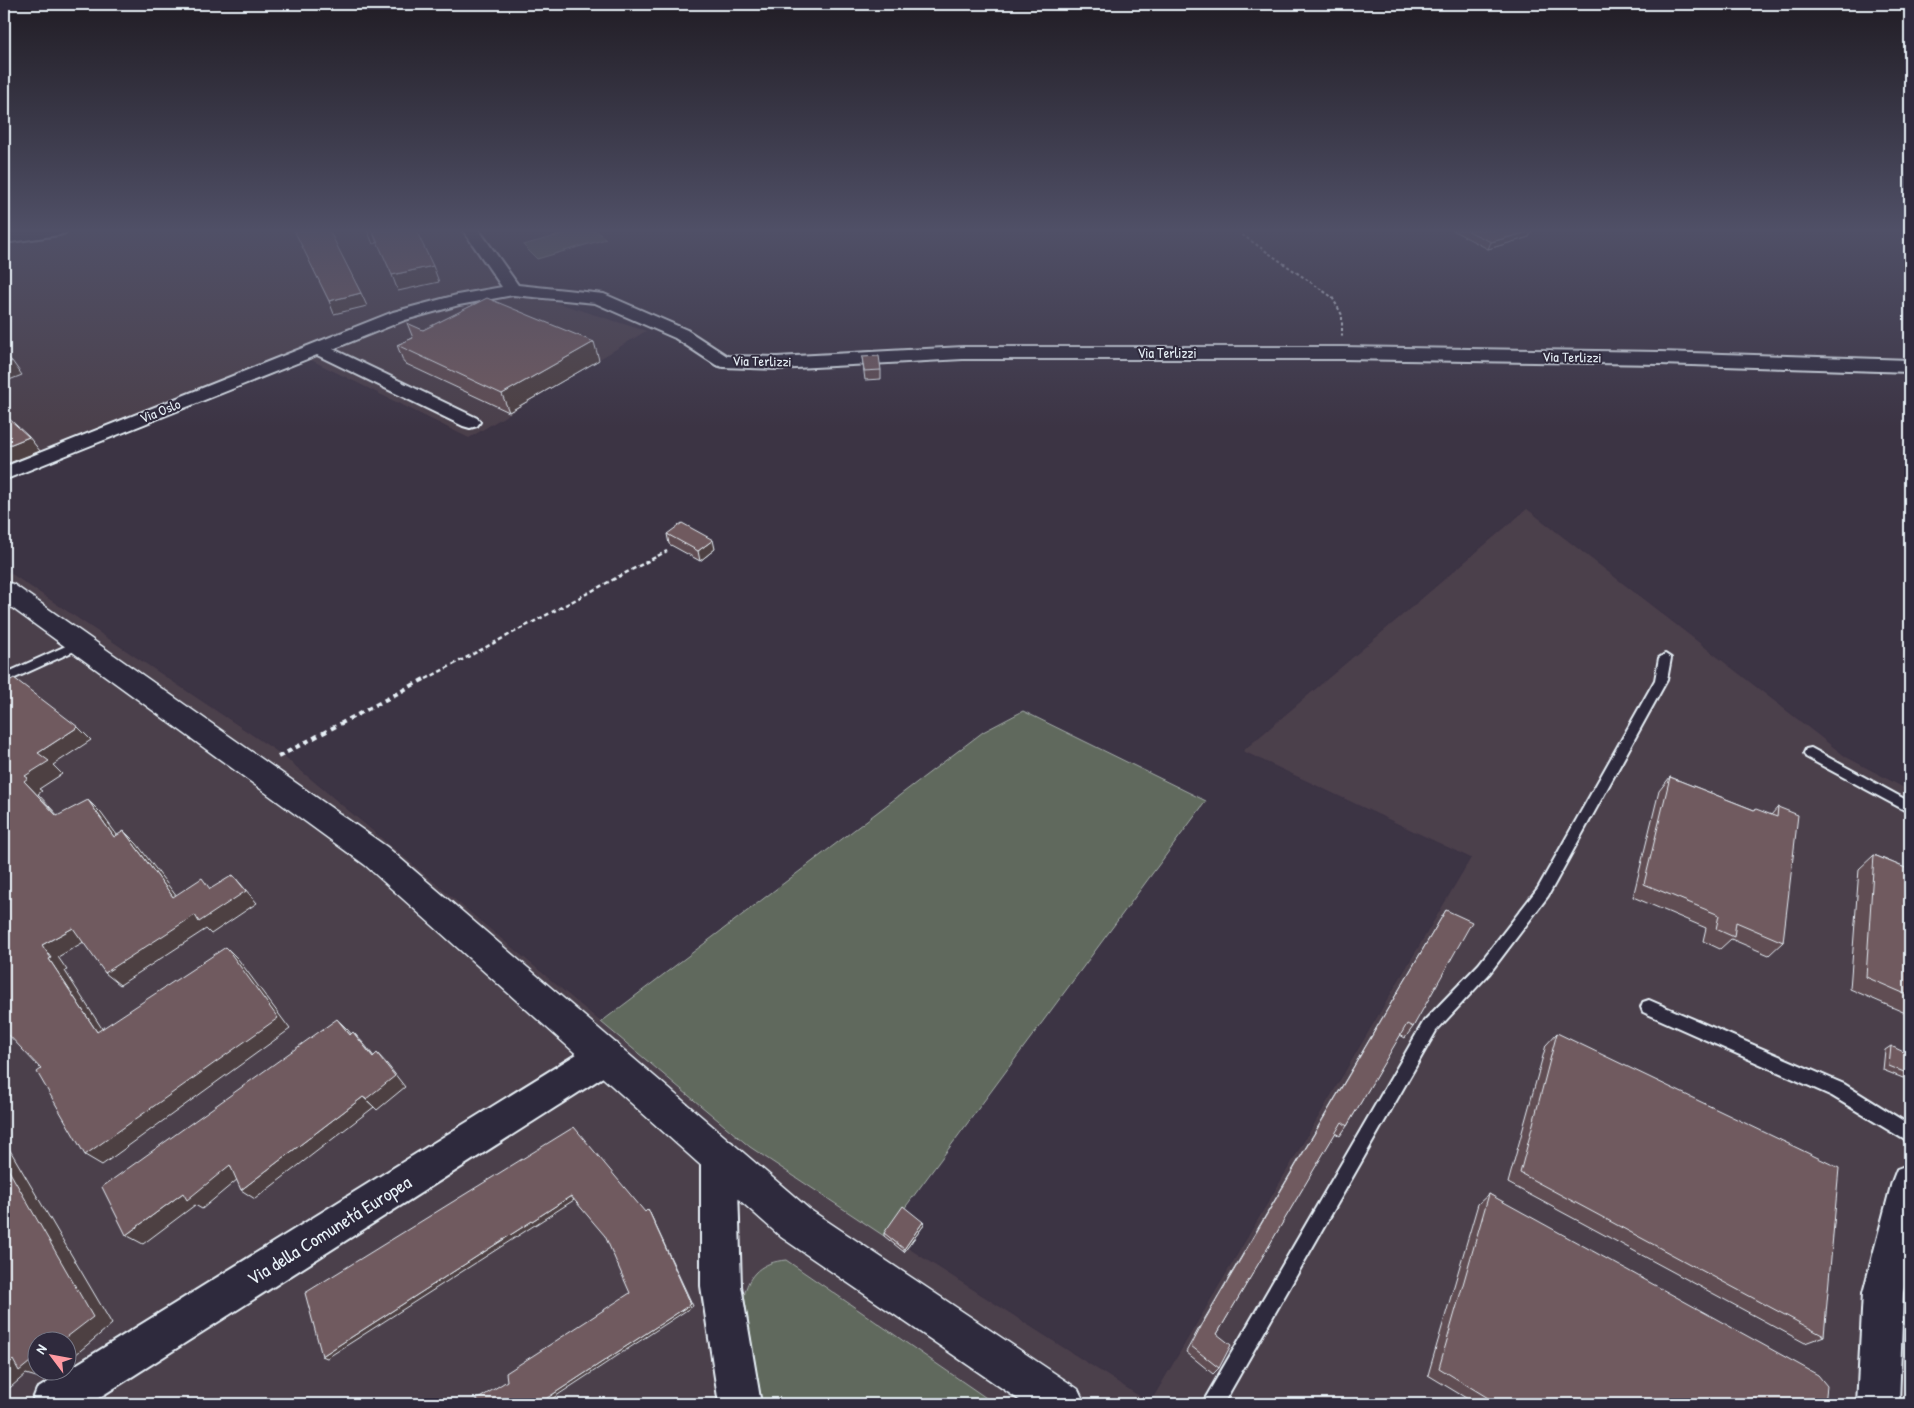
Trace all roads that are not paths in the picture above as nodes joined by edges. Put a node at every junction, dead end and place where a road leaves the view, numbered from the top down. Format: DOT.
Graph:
graph roads {
  1 [pos="482,296"];
  2 [pos="574,296"];
  3 [pos="317,348"];
  4 [pos="1910,366"];
  5 [pos="470,422"];
  6 [pos="4,474"];
  7 [pos="4,590"];
  8 [pos="79,644"];
  9 [pos="1665,658"];
  10 [pos="4,679"];
  11 [pos="1811,753"];
  12 [pos="1910,808"];
  13 [pos="1649,1007"];
  14 [pos="605,1056"];
  15 [pos="1910,1135"];
  16 [pos="719,1156"];
  17 [pos="1910,1182"];
  18 [pos="52,1404"];
  19 [pos="740,1404"];
  20 [pos="1063,1404"];
  21 [pos="1212,1404"];
  22 [pos="1878,1404"];
  1 -- 3 [label="street, Via Terlizzi"];
  2 -- 4 [label="street, Via Terlizzi"];
  3 -- 5 [label="street"];
  3 -- 6 [label="street, Via Oslo"];
  7 -- 8 [label="street"];
  8 -- 10 [label="lane"];
  8 -- 14 [label="street"];
  9 -- 21 [label="lane"];
  11 -- 12 [label="lane"];
  13 -- 15 [label="lane"];
  14 -- 16 [label="street"];
  14 -- 18 [label="street, Via della Comunetá Europea"];
  16 -- 19 [label="street"];
  16 -- 20 [label="street"];
  17 -- 22 [label="street"];
}
